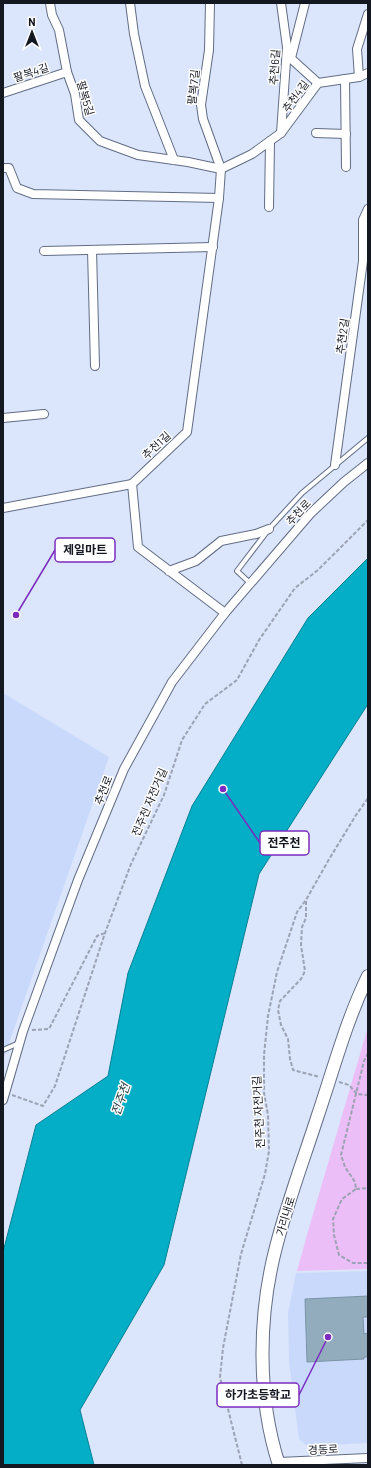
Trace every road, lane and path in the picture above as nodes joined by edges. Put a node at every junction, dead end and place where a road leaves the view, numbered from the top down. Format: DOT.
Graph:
graph roads {
  1 [pos="50,3"];
  2 [pos="130,3"];
  3 [pos="210,3"];
  4 [pos="280,3"];
  5 [pos="305,3"];
  6 [pos="368,14"];
  7 [pos="289,56"];
  8 [pos="67,72"];
  9 [pos="368,73"];
  10 [pos="359,77"];
  11 [pos="345,79"];
  12 [pos="318,83"];
  13 [pos="3,93"];
  14 [pos="281,133"];
  15 [pos="316,133"];
  16 [pos="346,134"];
  17 [pos="270,141"];
  18 [pos="174,160"];
  19 [pos="346,167"];
  20 [pos="3,168"];
  21 [pos="221,169"];
  22 [pos="219,198"];
  23 [pos="269,207"];
  24 [pos="368,209"];
  25 [pos="212,247"];
  26 [pos="92,250"];
  27 [pos="44,251"];
  28 [pos="366,262"];
  29 [pos="95,366"];
  30 [pos="44,414"];
  31 [pos="3,418"];
  32 [pos="368,438"];
  33 [pos="368,463"];
  34 [pos="335,466"];
  35 [pos="132,484"];
  36 [pos="3,508"];
  37 [pos="368,520"];
  38 [pos="268,529"];
  39 [pos="169,571"];
  40 [pos="250,582"];
  41 [pos="225,613"];
  42 [pos="368,798"];
  43 [pos="306,900"];
  44 [pos="105,933"];
  45 [pos="368,976"];
  46 [pos="23,1031"];
  47 [pos="3,1050"];
  48 [pos="368,1053"];
  49 [pos="314,1075"];
  50 [pos="349,1085"];
  51 [pos="357,1094"];
  52 [pos="368,1095"];
  53 [pos="4,1096"];
  54 [pos="368,1107"];
  55 [pos="368,1188"];
  56 [pos="356,1189"];
  57 [pos="368,1263"];
  58 [pos="368,1458"];
  59 [pos="279,1464"];
  60 [pos="242,1465"];
  1 -- 8 [label="street, 팔복5길"];
  2 -- 18 [label="street"];
  3 -- 21 [label="street, 팔복7길"];
  4 -- 7 [label="street, 추천6길"];
  5 -- 7 [label="street"];
  6 -- 10 [label="street"];
  7 -- 12 [label="street"];
  7 -- 14 [label="street, 추천6길"];
  8 -- 13 [label="street, 팔복4길"];
  8 -- 18 [label="street, 팔복5길"];
  9 -- 10 [label="street, 추천4길"];
  10 -- 11 [label="street, 추천4길"];
  11 -- 12 [label="street, 추천4길"];
  11 -- 16 [label="street"];
  12 -- 14 [label="street, 추천4길"];
  14 -- 17 [label="street, 추천4길"];
  15 -- 16 [label="street"];
  16 -- 19 [label="street"];
  17 -- 21 [label="street, 추천4길"];
  17 -- 23 [label="street"];
  18 -- 21 [label="street, 팔복5길"];
  20 -- 22 [label="street"];
  21 -- 22 [label="street, 추천1길"];
  22 -- 25 [label="street, 추천1길"];
  24 -- 28 [label="street, 추천2길"];
  25 -- 26 [label="street"];
  25 -- 35 [label="street, 추천1길"];
  26 -- 27 [label="street"];
  26 -- 29 [label="street"];
  28 -- 34 [label="street, 추천2길"];
  30 -- 31 [label="street"];
  32 -- 34 [label="lane, 추천로"];
  33 -- 40 [label="street, 추천로"];
  34 -- 38 [label="lane, 추천로"];
  35 -- 36 [label="street"];
  35 -- 39 [label="street"];
  37 -- 44 [label="path, 전주천 자전거길"];
  38 -- 39 [label="street, 추천로"];
  38 -- 40 [label="lane, 추천로"];
  39 -- 41 [label="street"];
  40 -- 41 [label="street, 추천로"];
  41 -- 46 [label="street, 추천로"];
  42 -- 43 [label="path, 전주천 자전거길"];
  43 -- 49 [label="path"];
  43 -- 60 [label="path, 전주천 자전거길"];
  44 -- 46 [label="path"];
  44 -- 53 [label="path, 전주천 자전거길"];
  45 -- 59 [label="street, 가리내로"];
  46 -- 47 [label="lane, 추천로"];
  46 -- 53 [label="street, 추천로"];
  48 -- 51 [label="path"];
  50 -- 51 [label="path"];
  51 -- 52 [label="path"];
  51 -- 56 [label="path"];
  52 -- 54 [label="path"];
  55 -- 56 [label="path"];
  56 -- 57 [label="path"];
  58 -- 59 [label="street, 경동로"];
}
